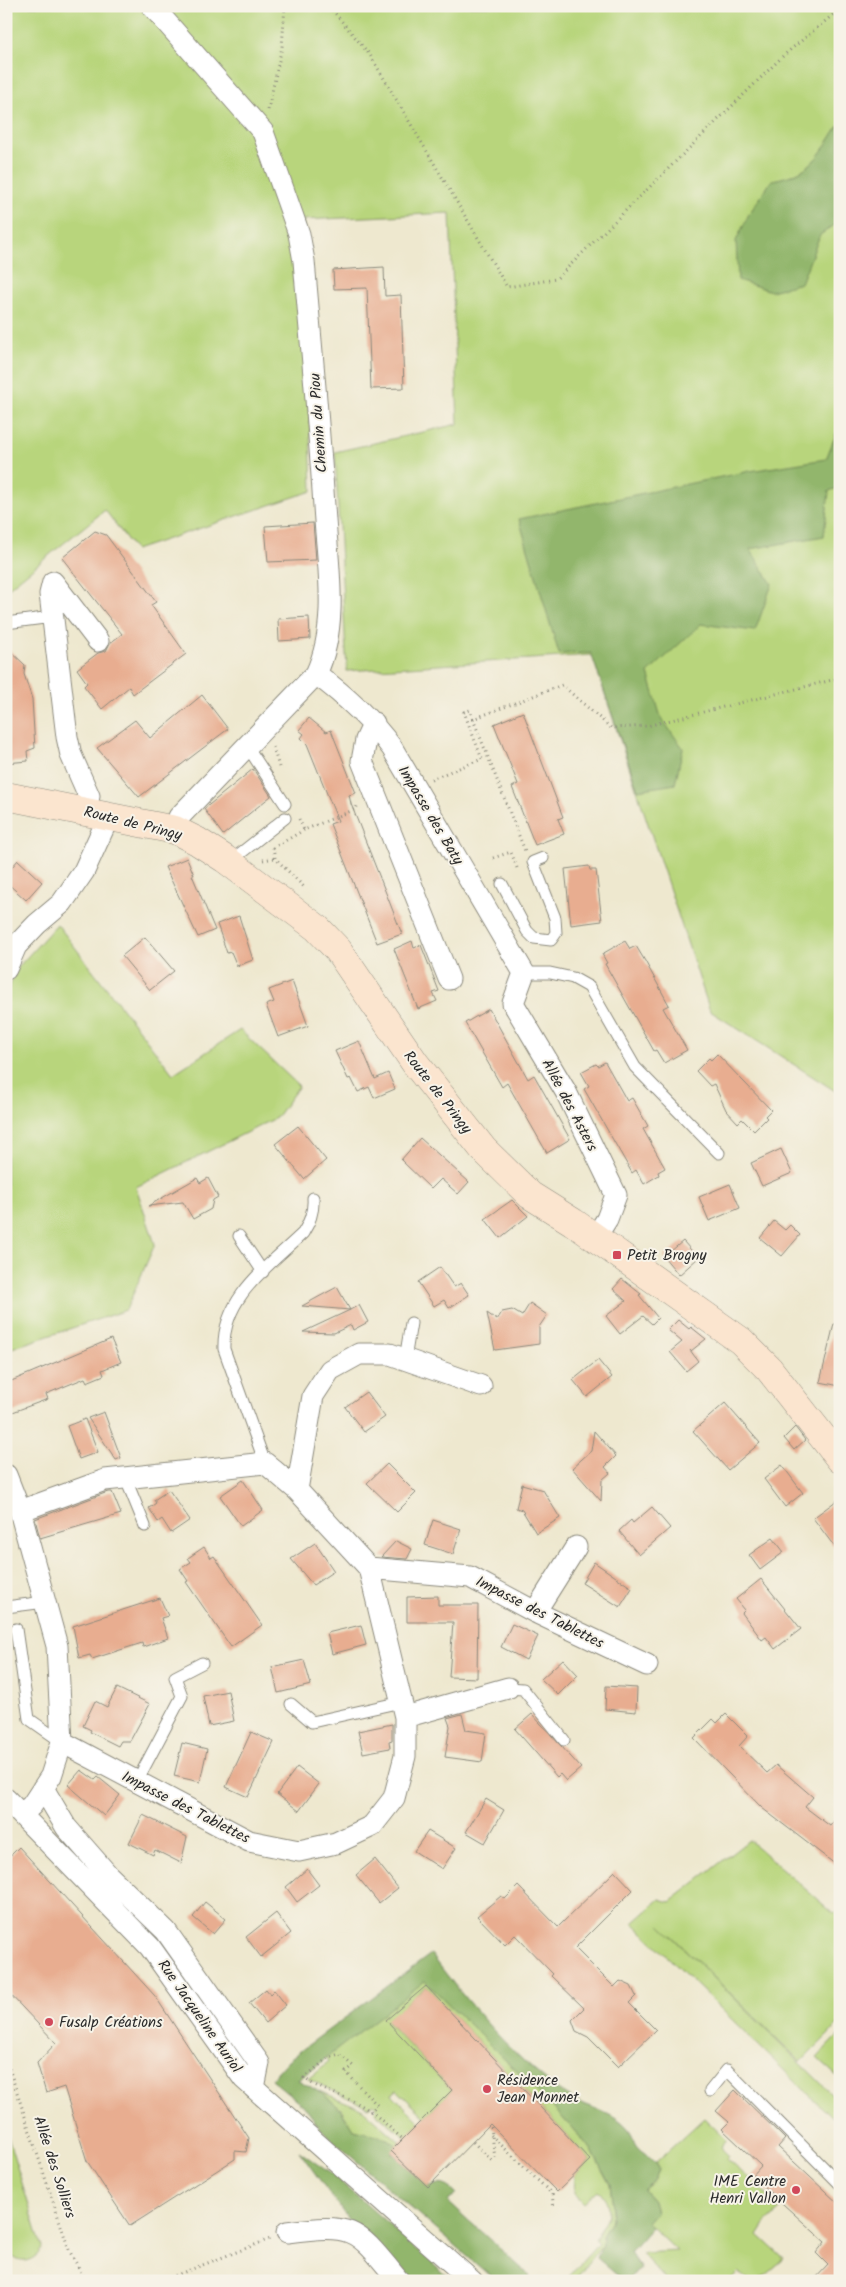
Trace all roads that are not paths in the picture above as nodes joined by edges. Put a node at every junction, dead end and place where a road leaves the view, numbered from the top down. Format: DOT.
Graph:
graph roads {
  1 [pos="152,6"];
  2 [pos="52,617"];
  3 [pos="6,623"];
  4 [pos="98,641"];
  5 [pos="316,674"];
  6 [pos="374,723"];
  7 [pos="247,746"];
  8 [pos="6,796"];
  9 [pos="285,804"];
  10 [pos="98,814"];
  11 [pos="285,818"];
  12 [pos="175,830"];
  13 [pos="543,858"];
  14 [pos="234,866"];
  15 [pos="502,884"];
  16 [pos="11,939"];
  17 [pos="6,969"];
  18 [pos="524,973"];
  19 [pos="449,979"];
  20 [pos="719,1153"];
  21 [pos="313,1198"];
  22 [pos="240,1236"];
  23 [pos="595,1238"];
  24 [pos="263,1272"];
  25 [pos="411,1323"];
  26 [pos="405,1359"];
  27 [pos="481,1386"];
  28 [pos="840,1459"];
  29 [pos="265,1463"];
  30 [pos="6,1474"];
  31 [pos="125,1476"];
  32 [pos="297,1490"];
  33 [pos="20,1511"];
  34 [pos="144,1526"];
  35 [pos="576,1547"];
  36 [pos="369,1568"];
  37 [pos="45,1602"];
  38 [pos="6,1607"];
  39 [pos="535,1612"];
  40 [pos="16,1629"];
  41 [pos="202,1663"];
  42 [pos="647,1665"];
  43 [pos="508,1688"];
  44 [pos="291,1704"];
  45 [pos="403,1709"];
  46 [pos="564,1740"];
  47 [pos="62,1742"];
  48 [pos="136,1783"];
  49 [pos="43,1788"];
  50 [pos="6,1799"];
  51 [pos="22,1814"];
  52 [pos="254,2088"];
  53 [pos="710,2091"];
  54 [pos="840,2184"];
  55 [pos="287,2232"];
  56 [pos="399,2281"];
  57 [pos="472,2281"];
  1 -- 5 [label="street, Chemin du Piou"];
  2 -- 3 [label="lane"];
  2 -- 4 [label="street"];
  2 -- 10 [label="street"];
  5 -- 6 [label="street, Impasse des Baty"];
  5 -- 7 [label="street, Chemin du Piou"];
  6 -- 18 [label="street, Impasse des Baty"];
  6 -- 19 [label="street"];
  7 -- 9 [label="lane"];
  7 -- 12 [label="street, Chemin du Piou"];
  8 -- 10 [label="street, Route de Pringy"];
  10 -- 12 [label="street, Route de Pringy"];
  10 -- 16 [label="street"];
  11 -- 14 [label="lane"];
  12 -- 14 [label="street, Route de Pringy"];
  13 -- 15 [label="lane"];
  14 -- 23 [label="street, Route de Pringy"];
  16 -- 17 [label="street"];
  18 -- 20 [label="lane"];
  18 -- 23 [label="street, Allée des Asters"];
  21 -- 24 [label="lane"];
  22 -- 24 [label="lane"];
  23 -- 28 [label="street, Route de Pringy"];
  24 -- 29 [label="lane"];
  25 -- 26 [label="lane"];
  26 -- 27 [label="street"];
  26 -- 32 [label="street"];
  29 -- 31 [label="street"];
  29 -- 32 [label="street, Impasse des Tablettes"];
  30 -- 33 [label="street"];
  31 -- 33 [label="street"];
  31 -- 34 [label="lane"];
  32 -- 36 [label="street, Impasse des Tablettes"];
  33 -- 37 [label="street"];
  35 -- 39 [label="street"];
  36 -- 39 [label="street, Impasse des Tablettes"];
  36 -- 45 [label="street, Impasse des Tablettes"];
  37 -- 38 [label="lane"];
  37 -- 47 [label="street"];
  39 -- 42 [label="street, Impasse des Tablettes"];
  40 -- 47 [label="lane"];
  41 -- 48 [label="lane"];
  43 -- 45 [label="street"];
  43 -- 46 [label="lane"];
  44 -- 45 [label="lane"];
  45 -- 48 [label="street, Impasse des Tablettes"];
  47 -- 48 [label="street, Impasse des Tablettes"];
  47 -- 49 [label="street"];
  49 -- 51 [label="street"];
  49 -- 52 [label="street"];
  50 -- 51 [label="street, Rue Jacqueline Auriol"];
  51 -- 52 [label="street, Rue Jacqueline Auriol"];
  52 -- 57 [label="street, Rue Jacqueline Auriol"];
  53 -- 54 [label="lane"];
  55 -- 56 [label="street"];
}
